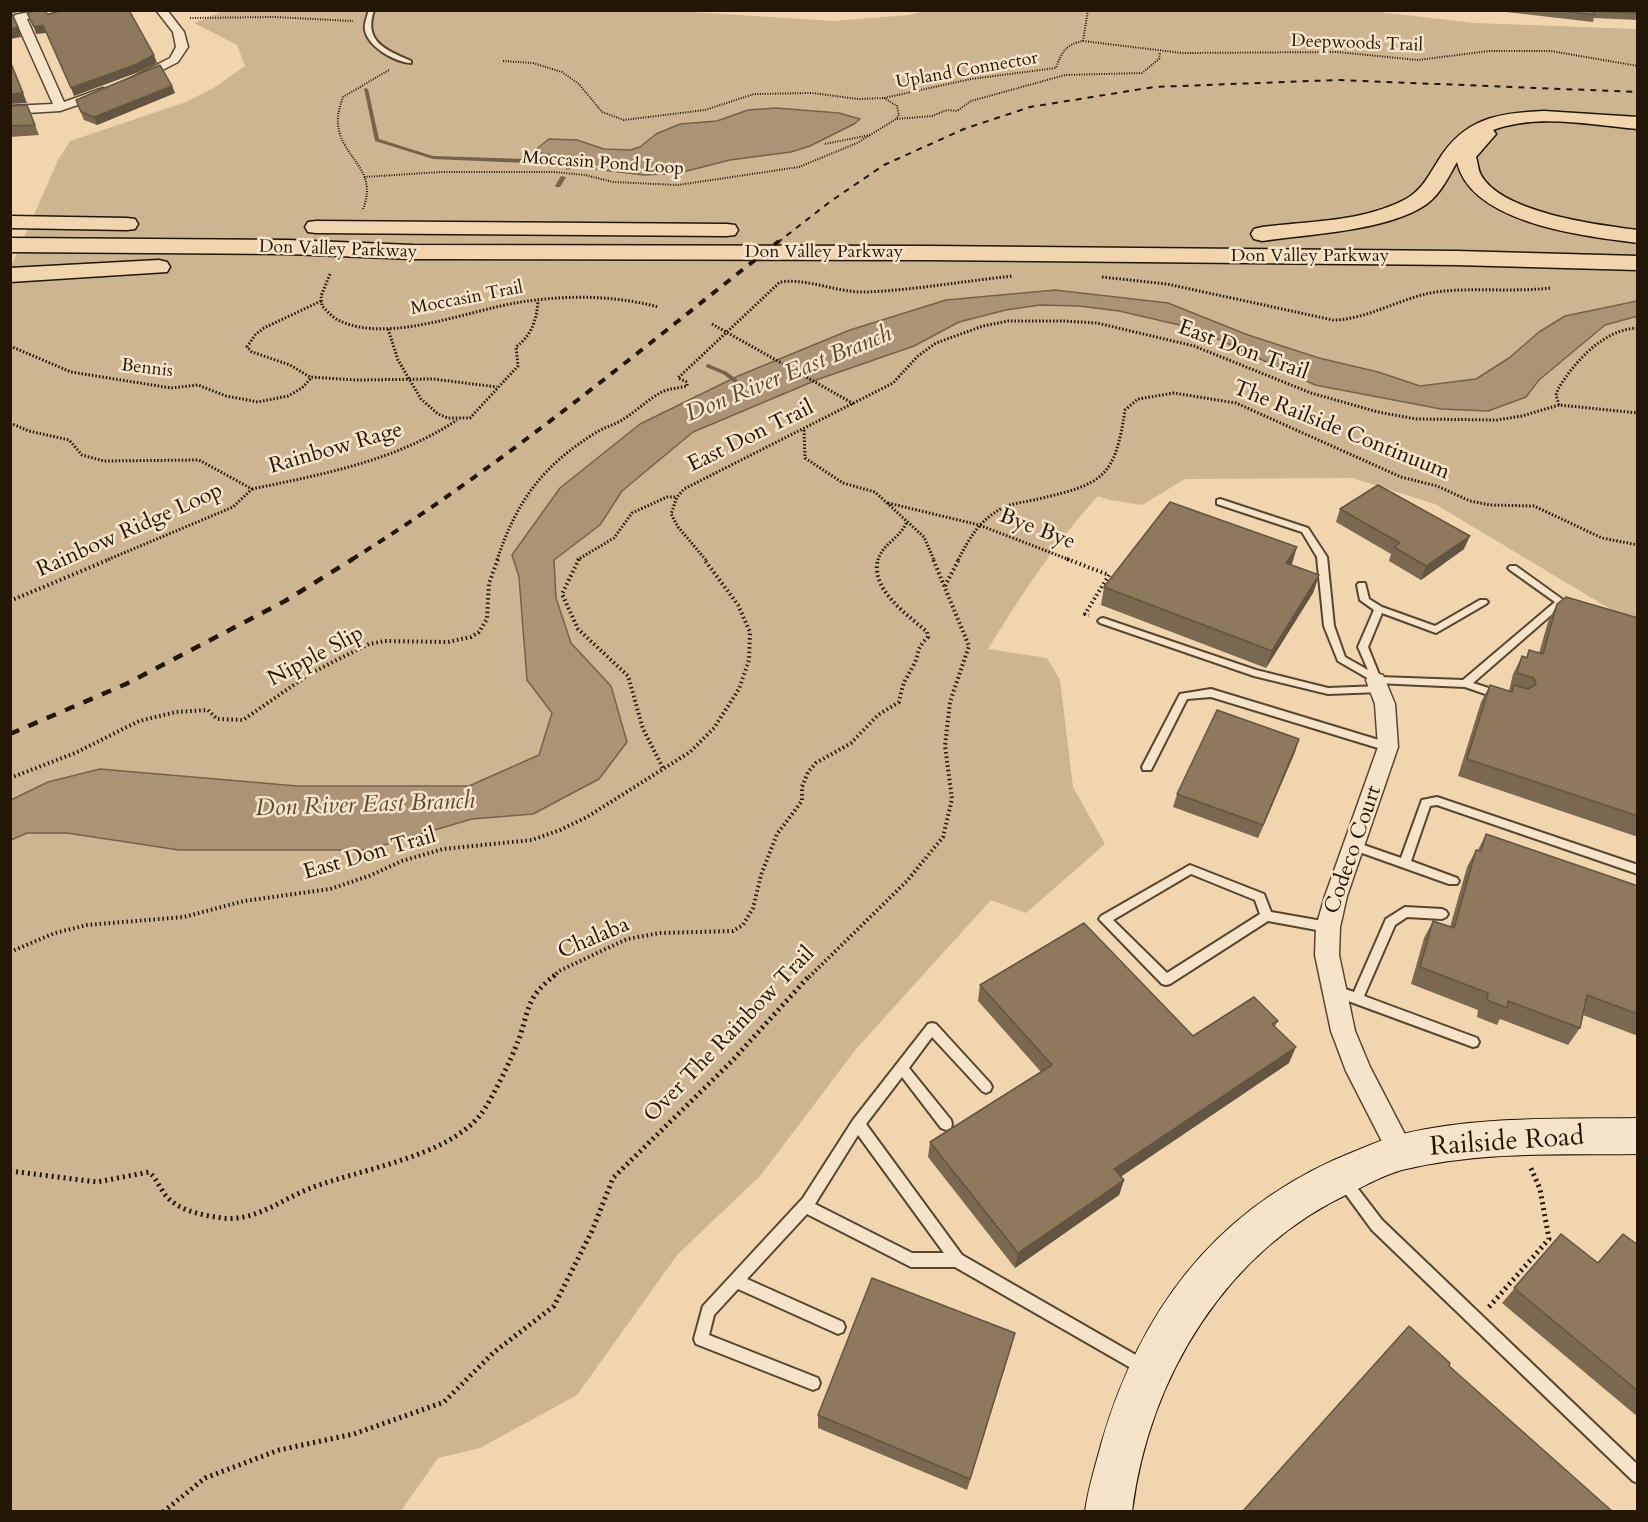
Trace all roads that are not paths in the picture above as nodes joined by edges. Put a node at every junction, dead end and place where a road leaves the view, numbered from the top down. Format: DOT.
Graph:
graph roads {
  1 [pos="59,10"];
  2 [pos="161,10"];
  3 [pos="372,10"];
  4 [pos="16,18"];
  5 [pos="409,62"];
  6 [pos="60,107"];
  7 [pos="10,110"];
  8 [pos="1638,123"];
  9 [pos="1638,130"];
  10 [pos="10,222"];
  11 [pos="153,224"];
  12 [pos="272,226"];
  13 [pos="742,230"];
  14 [pos="1239,234"];
  15 [pos="1262,234"];
  16 [pos="1380,236"];
  17 [pos="1638,237"];
  18 [pos="1534,239"];
  19 [pos="1638,243"];
  20 [pos="10,245"];
  21 [pos="413,252"];
  22 [pos="1550,261"];
  23 [pos="1638,263"];
  24 [pos="1638,272"];
  25 [pos="10,275"];
  26 [pos="1220,502"];
  27 [pos="1513,568"];
  28 [pos="1362,585"];
  29 [pos="1483,602"];
  30 [pos="1561,602"];
  31 [pos="1572,606"];
  32 [pos="1379,609"];
  33 [pos="1103,621"];
  34 [pos="1378,684"];
  35 [pos="1465,684"];
  36 [pos="1509,698"];
  37 [pos="1388,747"];
  38 [pos="1147,767"];
  39 [pos="1355,846"];
  40 [pos="1404,864"];
  41 [pos="1638,870"];
  42 [pos="1453,881"];
  43 [pos="1442,914"];
  44 [pos="1266,916"];
  45 [pos="1328,927"];
  46 [pos="1333,990"];
  47 [pos="1357,999"];
  48 [pos="1473,1042"];
  49 [pos="901,1067"];
  50 [pos="986,1087"];
  51 [pos="858,1124"];
  52 [pos="946,1124"];
  53 [pos="1638,1136"];
  54 [pos="1401,1152"];
  55 [pos="1340,1176"];
  56 [pos="804,1206"];
  57 [pos="957,1260"];
  58 [pos="736,1281"];
  59 [pos="838,1327"];
  60 [pos="1148,1370"];
  61 [pos="813,1383"];
  62 [pos="1638,1476"];
  63 [pos="1111,1510"];
  1 -- 4 [label="street"];
  2 -- 6 [label="street"];
  3 -- 5 [label="lane"];
  4 -- 6 [label="street"];
  6 -- 7 [label="street"];
  8 -- 15 [label="highway"];
  9 -- 17 [label="highway"];
  10 -- 11 [label="highway"];
  12 -- 13 [label="highway, Don Valley Parkway"];
  14 -- 15 [label="highway, Don Valley Parkway"];
  15 -- 16 [label="highway, Don Valley Parkway"];
  18 -- 19 [label="highway"];
  20 -- 21 [label="highway, Don Valley Parkway"];
  21 -- 22 [label="highway, Don Valley Parkway"];
  21 -- 25 [label="highway"];
  22 -- 23 [label="highway, Don Valley Parkway"];
  22 -- 24 [label="highway"];
  26 -- 34 [label="lane"];
  27 -- 30 [label="lane"];
  28 -- 32 [label="lane"];
  29 -- 32 [label="lane"];
  30 -- 31 [label="lane"];
  30 -- 35 [label="lane"];
  32 -- 34 [label="lane"];
  33 -- 34 [label="lane"];
  34 -- 35 [label="lane"];
  34 -- 37 [label="street, Codeco Court"];
  35 -- 36 [label="lane"];
  37 -- 38 [label="lane"];
  37 -- 39 [label="street, Codeco Court"];
  39 -- 40 [label="lane"];
  39 -- 45 [label="street, Codeco Court"];
  40 -- 41 [label="lane"];
  40 -- 42 [label="lane"];
  43 -- 47 [label="lane"];
  44 -- 44 [label="lane"];
  44 -- 45 [label="lane"];
  45 -- 46 [label="street, Codeco Court"];
  46 -- 47 [label="lane"];
  46 -- 54 [label="street, Codeco Court"];
  47 -- 48 [label="lane"];
  49 -- 50 [label="lane"];
  49 -- 51 [label="lane"];
  49 -- 52 [label="lane"];
  51 -- 56 [label="lane"];
  51 -- 57 [label="lane"];
  53 -- 54 [label="street, Railside Road"];
  54 -- 55 [label="street, Railside Road"];
  55 -- 60 [label="street, Railside Road"];
  55 -- 62 [label="lane"];
  56 -- 57 [label="lane"];
  56 -- 58 [label="lane"];
  57 -- 60 [label="lane"];
  58 -- 59 [label="lane"];
  58 -- 61 [label="lane"];
  60 -- 63 [label="street, Railside Road"];
}
